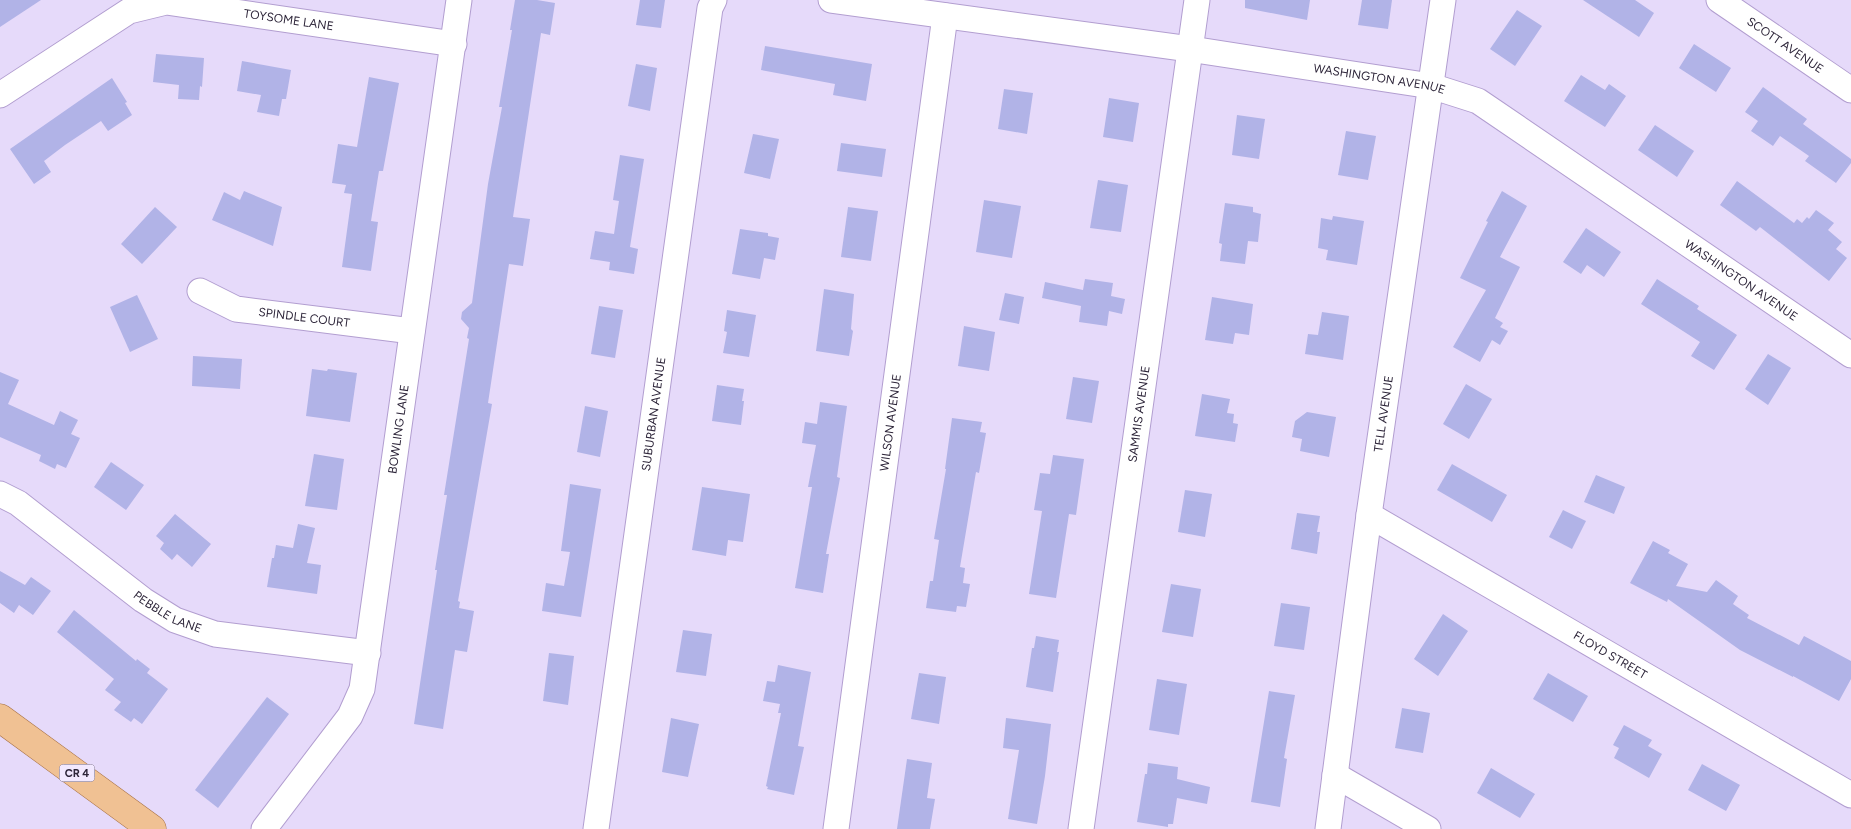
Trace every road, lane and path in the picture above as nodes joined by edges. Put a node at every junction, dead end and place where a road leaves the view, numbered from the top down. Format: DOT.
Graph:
graph roads {
  1 [pos="459,0"];
  2 [pos="714,0"];
  3 [pos="831,0"];
  4 [pos="1196,0"];
  5 [pos="1443,0"];
  6 [pos="1719,0"];
  7 [pos="946,16"];
  8 [pos="454,44"];
  9 [pos="1190,49"];
  10 [pos="1431,86"];
  11 [pos="1851,90"];
  12 [pos="0,95"];
  13 [pos="200,291"];
  14 [pos="412,331"];
  15 [pos="1851,355"];
  16 [pos="0,494"];
  17 [pos="1369,515"];
  18 [pos="368,653"];
  19 [pos="0,718"];
  20 [pos="1335,775"];
  21 [pos="1851,796"];
  22 [pos="152,829"];
  23 [pos="264,829"];
  24 [pos="596,829"];
  25 [pos="836,829"];
  26 [pos="1081,829"];
  27 [pos="1328,829"];
  28 [pos="1428,829"];
  1 -- 8 [label="street, BOWLING LANE"];
  2 -- 24 [label="street, SUBURBAN AVENUE"];
  3 -- 7 [label="street, WASHINGTON AVENUE"];
  4 -- 9 [label="street, SAMMIS AVENUE"];
  5 -- 10 [label="street, TELL AVENUE"];
  6 -- 11 [label="street, SCOTT AVENUE"];
  7 -- 9 [label="street, WASHINGTON AVENUE"];
  7 -- 25 [label="street, WILSON AVENUE"];
  8 -- 12 [label="street, TOYSOME LANE"];
  8 -- 14 [label="street, BOWLING LANE"];
  9 -- 10 [label="street, WASHINGTON AVENUE"];
  9 -- 26 [label="street, SAMMIS AVENUE"];
  10 -- 15 [label="street, WASHINGTON AVENUE"];
  10 -- 17 [label="street, TELL AVENUE"];
  13 -- 14 [label="street, SPINDLE COURT"];
  14 -- 18 [label="street, BOWLING LANE"];
  16 -- 18 [label="street, PEBBLE LANE"];
  17 -- 20 [label="street, TELL AVENUE"];
  17 -- 21 [label="street, FLOYD STREET"];
  18 -- 23 [label="street, BOWLING LANE"];
  19 -- 22 [label="main road, CR 4"];
  20 -- 27 [label="street, TELL AVENUE"];
  20 -- 28 [label="street"];
}
